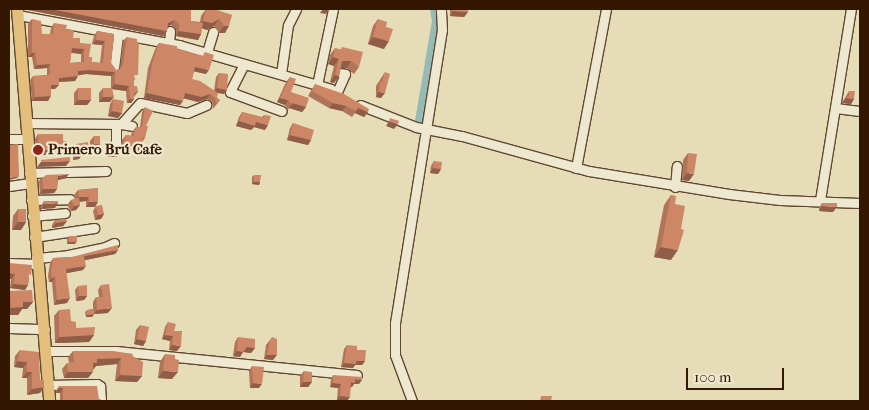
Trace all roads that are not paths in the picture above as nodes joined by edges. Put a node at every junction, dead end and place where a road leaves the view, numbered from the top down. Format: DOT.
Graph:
graph roads {
  1 [pos="296,9"];
  2 [pos="333,9"];
  3 [pos="441,9"];
  4 [pos="447,9"];
  5 [pos="606,9"];
  6 [pos="851,9"];
  7 [pos="17,12"];
  8 [pos="170,31"];
  9 [pos="213,32"];
  10 [pos="118,34"];
  11 [pos="169,43"];
  12 [pos="207,52"];
  13 [pos="244,64"];
  14 [pos="114,68"];
  15 [pos="341,73"];
  16 [pos="281,74"];
  17 [pos="317,85"];
  18 [pos="343,95"];
  19 [pos="206,105"];
  20 [pos="835,108"];
  21 [pos="282,111"];
  22 [pos="860,111"];
  23 [pos="26,122"];
  24 [pos="118,124"];
  25 [pos="132,126"];
  26 [pos="426,128"];
  27 [pos="9,139"];
  28 [pos="27,139"];
  29 [pos="116,146"];
  30 [pos="677,166"];
  31 [pos="576,168"];
  32 [pos="106,171"];
  33 [pos="30,178"];
  34 [pos="9,186"];
  35 [pos="675,187"];
  36 [pos="70,199"];
  37 [pos="31,200"];
  38 [pos="820,200"];
  39 [pos="860,202"];
  40 [pos="65,214"];
  41 [pos="32,216"];
  42 [pos="94,228"];
  43 [pos="34,237"];
  44 [pos="114,243"];
  45 [pos="37,261"];
  46 [pos="9,262"];
  47 [pos="9,328"];
  48 [pos="45,330"];
  49 [pos="46,351"];
  50 [pos="356,375"];
  51 [pos="48,385"];
  52 [pos="49,401"];
  53 [pos="101,401"];
  54 [pos="412,401"];
  1 -- 16 [label="street"];
  2 -- 17 [label="street"];
  3 -- 4 [label="street"];
  3 -- 26 [label="street"];
  5 -- 31 [label="street"];
  6 -- 20 [label="street"];
  7 -- 10 [label="street"];
  7 -- 23 [label="main road"];
  8 -- 11 [label="street"];
  9 -- 12 [label="street"];
  10 -- 11 [label="street"];
  10 -- 14 [label="street"];
  11 -- 12 [label="street"];
  12 -- 13 [label="street"];
  13 -- 16 [label="street"];
  13 -- 21 [label="street"];
  15 -- 18 [label="street"];
  16 -- 17 [label="street"];
  17 -- 18 [label="street"];
  18 -- 26 [label="street"];
  19 -- 24 [label="street"];
  20 -- 22 [label="street"];
  20 -- 38 [label="street"];
  23 -- 24 [label="street"];
  23 -- 28 [label="main road"];
  24 -- 25 [label="street"];
  24 -- 29 [label="street"];
  26 -- 31 [label="street"];
  26 -- 54 [label="street"];
  27 -- 28 [label="street"];
  28 -- 33 [label="main road"];
  30 -- 35 [label="street"];
  31 -- 35 [label="street"];
  32 -- 33 [label="street"];
  33 -- 34 [label="street"];
  33 -- 37 [label="main road"];
  35 -- 38 [label="street"];
  36 -- 37 [label="street"];
  37 -- 41 [label="main road"];
  38 -- 39 [label="street"];
  40 -- 41 [label="street"];
  41 -- 43 [label="main road"];
  42 -- 43 [label="street"];
  43 -- 45 [label="main road"];
  44 -- 45 [label="street"];
  45 -- 46 [label="street"];
  45 -- 48 [label="main road"];
  47 -- 48 [label="street"];
  48 -- 49 [label="main road"];
  49 -- 50 [label="street"];
  49 -- 51 [label="main road"];
  51 -- 52 [label="main road"];
  51 -- 53 [label="street"];
}
